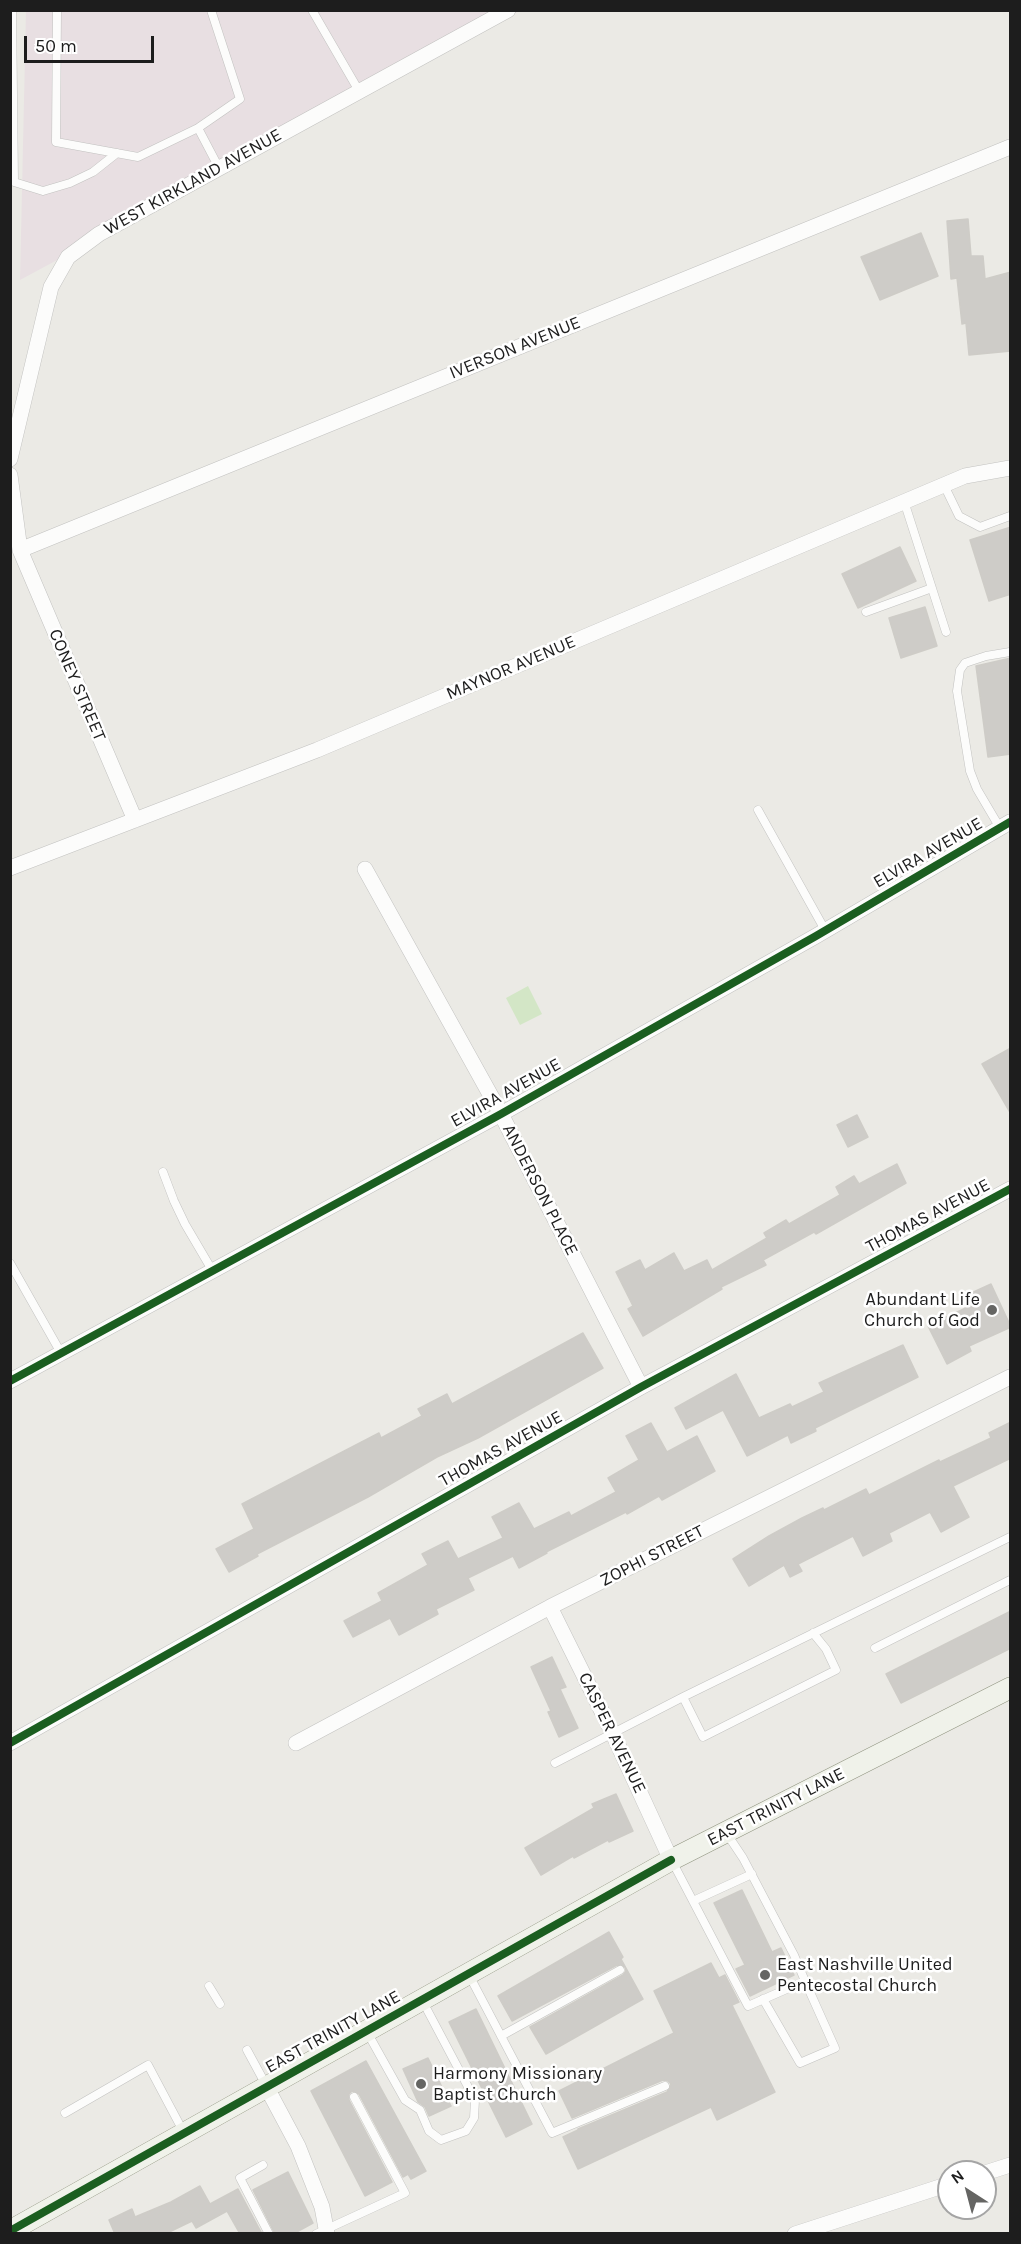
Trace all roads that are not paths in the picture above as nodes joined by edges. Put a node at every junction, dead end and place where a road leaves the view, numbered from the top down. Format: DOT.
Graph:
graph roads {
  1 [pos="12,10"];
  2 [pos="57,10"];
  3 [pos="212,10"];
  4 [pos="312,10"];
  5 [pos="508,10"];
  6 [pos="359,91"];
  7 [pos="198,128"];
  8 [pos="1011,147"];
  9 [pos="117,153"];
  10 [pos="219,168"];
  11 [pos="10,459"];
  12 [pos="1011,468"];
  13 [pos="10,475"];
  14 [pos="944,485"];
  15 [pos="904,501"];
  16 [pos="1011,516"];
  17 [pos="20,550"];
  18 [pos="932,588"];
  19 [pos="866,612"];
  20 [pos="946,632"];
  21 [pos="1011,652"];
  22 [pos="758,810"];
  23 [pos="135,820"];
  24 [pos="1005,825"];
  25 [pos="10,868"];
  26 [pos="365,869"];
  27 [pos="825,930"];
  28 [pos="501,1114"];
  29 [pos="164,1172"];
  30 [pos="1011,1189"];
  31 [pos="10,1263"];
  32 [pos="212,1270"];
  33 [pos="61,1353"];
  34 [pos="1011,1377"];
  35 [pos="10,1381"];
  36 [pos="641,1387"];
  37 [pos="1011,1537"];
  38 [pos="1011,1580"];
  39 [pos="550,1607"];
  40 [pos="813,1633"];
  41 [pos="875,1648"];
  42 [pos="1011,1688"];
  43 [pos="683,1697"];
  44 [pos="614,1734"];
  45 [pos="10,1743"];
  46 [pos="296,1743"];
  47 [pos="555,1763"];
  48 [pos="726,1832"];
  49 [pos="671,1860"];
  50 [pos="752,1874"];
  51 [pos="693,1901"];
  52 [pos="620,1970"];
  53 [pos="468,1974"];
  54 [pos="805,1982"];
  55 [pos="209,1986"];
  56 [pos="422,2000"];
  57 [pos="763,2000"];
  58 [pos="220,2004"];
  59 [pos="367,2031"];
  60 [pos="501,2036"];
  61 [pos="247,2050"];
  62 [pos="267,2086"];
  63 [pos="665,2086"];
  64 [pos="354,2097"];
  65 [pos="65,2113"];
  66 [pos="184,2133"];
  67 [pos="263,2165"];
  68 [pos="937,2188"];
  69 [pos="10,2231"];
  70 [pos="323,2232"];
  71 [pos="269,2234"];
  72 [pos="795,2234"];
  1 -- 9 [label="lane"];
  2 -- 9 [label="lane"];
  3 -- 7 [label="lane"];
  4 -- 6 [label="lane"];
  5 -- 6 [label="street, WEST KIRKLAND AVENUE"];
  6 -- 10 [label="street, WEST KIRKLAND AVENUE"];
  7 -- 9 [label="lane"];
  7 -- 10 [label="lane"];
  8 -- 17 [label="street, IVERSON AVENUE"];
  10 -- 11 [label="street, WEST KIRKLAND AVENUE"];
  12 -- 14 [label="street, MAYNOR AVENUE"];
  13 -- 17 [label="street"];
  14 -- 15 [label="street, MAYNOR AVENUE"];
  14 -- 16 [label="lane"];
  15 -- 18 [label="lane"];
  15 -- 23 [label="street, MAYNOR AVENUE"];
  17 -- 23 [label="street, CONEY STREET"];
  18 -- 19 [label="lane"];
  18 -- 20 [label="lane"];
  21 -- 24 [label="lane"];
  22 -- 27 [label="lane"];
  23 -- 25 [label="street, MAYNOR AVENUE"];
  24 -- 27 [label="street, ELVIRA AVENUE"];
  26 -- 28 [label="street, ANDERSON PLACE"];
  27 -- 28 [label="street, ELVIRA AVENUE"];
  28 -- 32 [label="street, ELVIRA AVENUE"];
  28 -- 36 [label="street, ANDERSON PLACE"];
  29 -- 32 [label="lane"];
  30 -- 36 [label="street, THOMAS AVENUE"];
  31 -- 33 [label="lane"];
  32 -- 33 [label="street, ELVIRA AVENUE"];
  33 -- 35 [label="street, ELVIRA AVENUE"];
  34 -- 39 [label="street, ZOPHI STREET"];
  36 -- 45 [label="street, THOMAS AVENUE"];
  37 -- 40 [label="lane"];
  38 -- 41 [label="lane"];
  39 -- 44 [label="street, CASPER AVENUE"];
  39 -- 46 [label="street, ZOPHI STREET"];
  40 -- 43 [label="lane"];
  40 -- 43 [label="lane"];
  42 -- 48 [label="main road, EAST TRINITY LANE"];
  43 -- 44 [label="lane"];
  44 -- 47 [label="lane"];
  44 -- 49 [label="street, CASPER AVENUE"];
  48 -- 49 [label="main road, EAST TRINITY LANE"];
  48 -- 50 [label="lane"];
  49 -- 51 [label="lane"];
  49 -- 53 [label="main road, EAST TRINITY LANE"];
  50 -- 51 [label="lane"];
  50 -- 54 [label="lane"];
  51 -- 57 [label="lane"];
  52 -- 60 [label="lane"];
  53 -- 56 [label="main road, EAST TRINITY LANE"];
  53 -- 60 [label="lane"];
  54 -- 57 [label="lane"];
  54 -- 57 [label="lane"];
  55 -- 58 [label="lane"];
  56 -- 59 [label="main road, EAST TRINITY LANE"];
  56 -- 59 [label="lane"];
  59 -- 62 [label="main road, EAST TRINITY LANE"];
  60 -- 63 [label="lane"];
  61 -- 62 [label="lane"];
  62 -- 66 [label="main road, EAST TRINITY LANE"];
  62 -- 70 [label="street"];
  64 -- 70 [label="lane"];
  65 -- 66 [label="lane"];
  66 -- 69 [label="main road, EAST TRINITY LANE"];
  67 -- 71 [label="lane"];
  68 -- 72 [label="street"];
}
